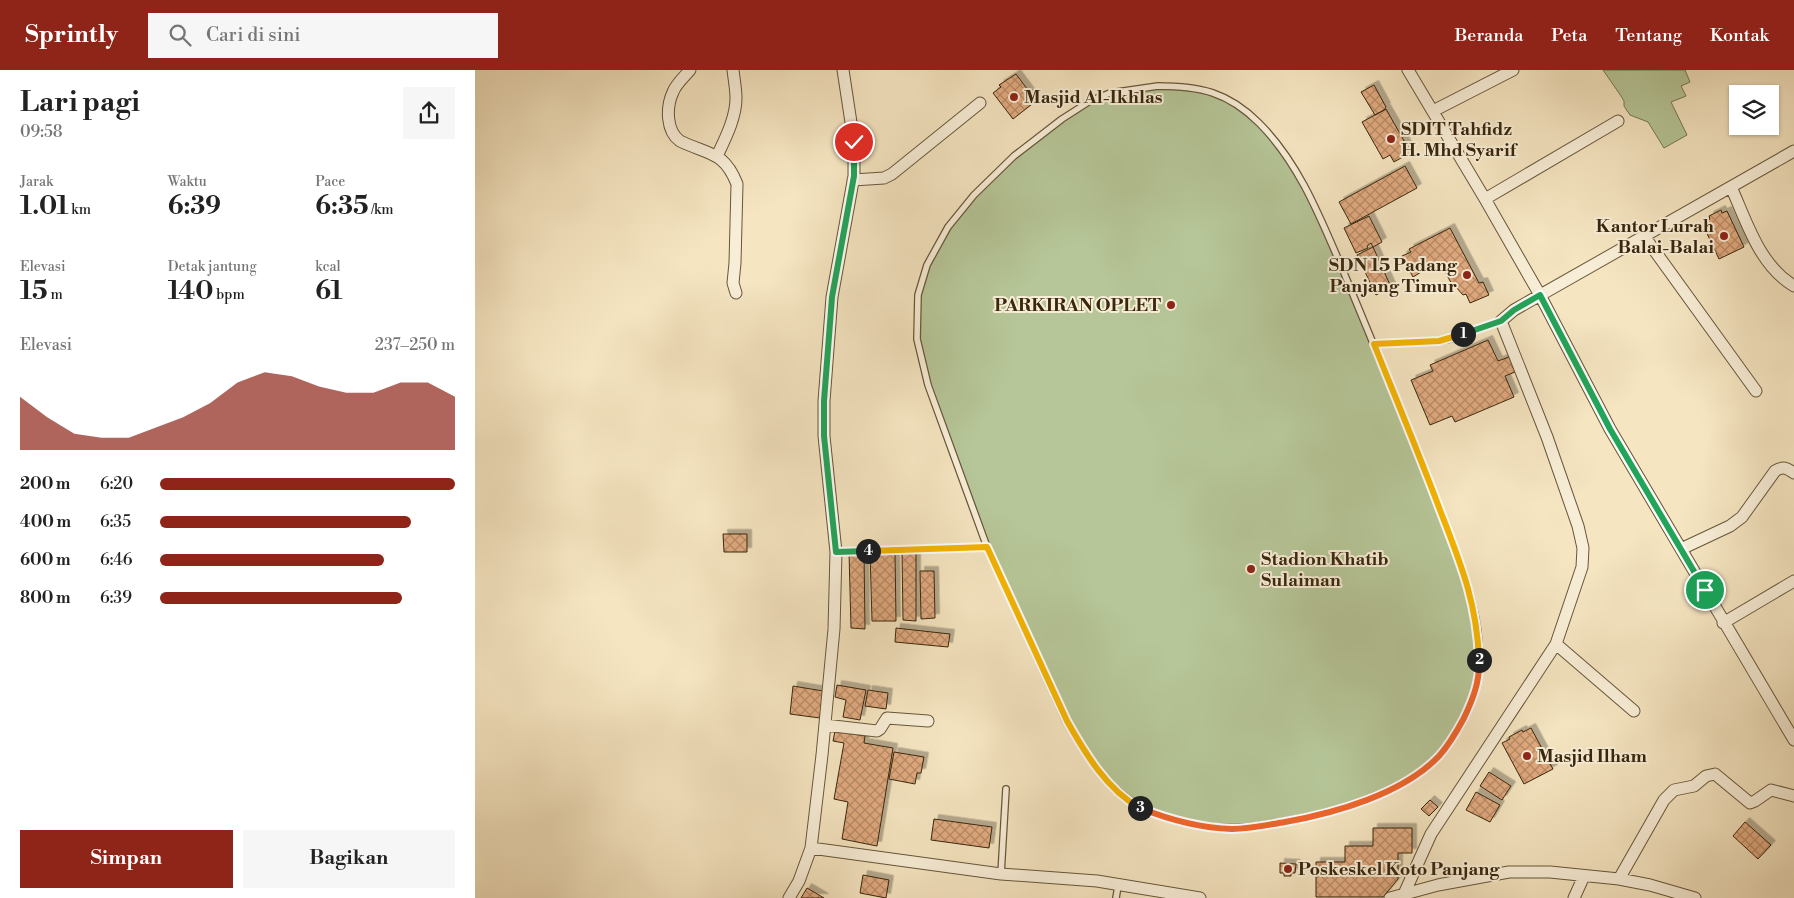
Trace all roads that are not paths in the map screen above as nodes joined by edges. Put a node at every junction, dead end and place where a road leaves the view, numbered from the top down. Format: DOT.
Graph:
graph roads {
  1 [pos="690,70"];
  2 [pos="733,70"];
  3 [pos="843,70"];
  4 [pos="1408,70"];
  5 [pos="1513,70"];
  6 [pos="980,104"];
  7 [pos="1433,111"];
  8 [pos="1618,121"];
  9 [pos="1794,152"];
  10 [pos="717,156"];
  11 [pos="853,180"];
  12 [pos="1731,187"];
  13 [pos="1485,200"];
  14 [pos="1644,236"];
  15 [pos="1794,286"];
  16 [pos="735,293"];
  17 [pos="1540,295"];
  18 [pos="1501,321"];
  19 [pos="1374,344"];
  20 [pos="1756,391"];
  21 [pos="1794,473"];
  22 [pos="987,547"];
  23 [pos="1681,549"];
  24 [pos="836,552"];
  25 [pos="1794,580"];
  26 [pos="1723,623"];
  27 [pos="1556,644"];
  28 [pos="1634,711"];
  29 [pos="928,721"];
  30 [pos="825,725"];
  31 [pos="1794,740"];
  32 [pos="1006,789"];
  33 [pos="1794,796"];
  34 [pos="811,848"];
  35 [pos="1001,874"];
  36 [pos="1585,876"];
  37 [pos="1619,879"];
  38 [pos="1118,886"];
  39 [pos="1404,894"];
  40 [pos="789,898"];
  41 [pos="1116,898"];
  42 [pos="1198,898"];
  43 [pos="1390,898"];
  44 [pos="1574,898"];
  45 [pos="1695,898"];
  1 -- 10 [label="street"];
  2 -- 10 [label="street"];
  3 -- 11 [label="street"];
  4 -- 7 [label="street"];
  5 -- 7 [label="street"];
  6 -- 11 [label="street"];
  7 -- 13 [label="street"];
  8 -- 13 [label="street"];
  9 -- 12 [label="street"];
  10 -- 16 [label="street"];
  11 -- 24 [label="street"];
  12 -- 14 [label="street"];
  12 -- 15 [label="street"];
  13 -- 17 [label="street"];
  14 -- 17 [label="street"];
  14 -- 20 [label="street"];
  17 -- 18 [label="street"];
  17 -- 23 [label="street"];
  18 -- 19 [label="lane"];
  18 -- 27 [label="street"];
  19 -- 22 [label="lane"];
  19 -- 22 [label="lane"];
  21 -- 23 [label="street"];
  22 -- 24 [label="lane"];
  23 -- 26 [label="street"];
  24 -- 30 [label="street"];
  25 -- 26 [label="street"];
  26 -- 31 [label="street"];
  27 -- 28 [label="street"];
  27 -- 39 [label="street"];
  29 -- 30 [label="street"];
  30 -- 34 [label="street"];
  32 -- 35 [label="lane"];
  33 -- 37 [label="street"];
  34 -- 35 [label="street"];
  34 -- 40 [label="street"];
  35 -- 38 [label="street"];
  36 -- 37 [label="street"];
  36 -- 39 [label="street"];
  36 -- 44 [label="street"];
  37 -- 45 [label="street"];
  38 -- 41 [label="lane"];
  38 -- 42 [label="street"];
  39 -- 43 [label="street"];
}
